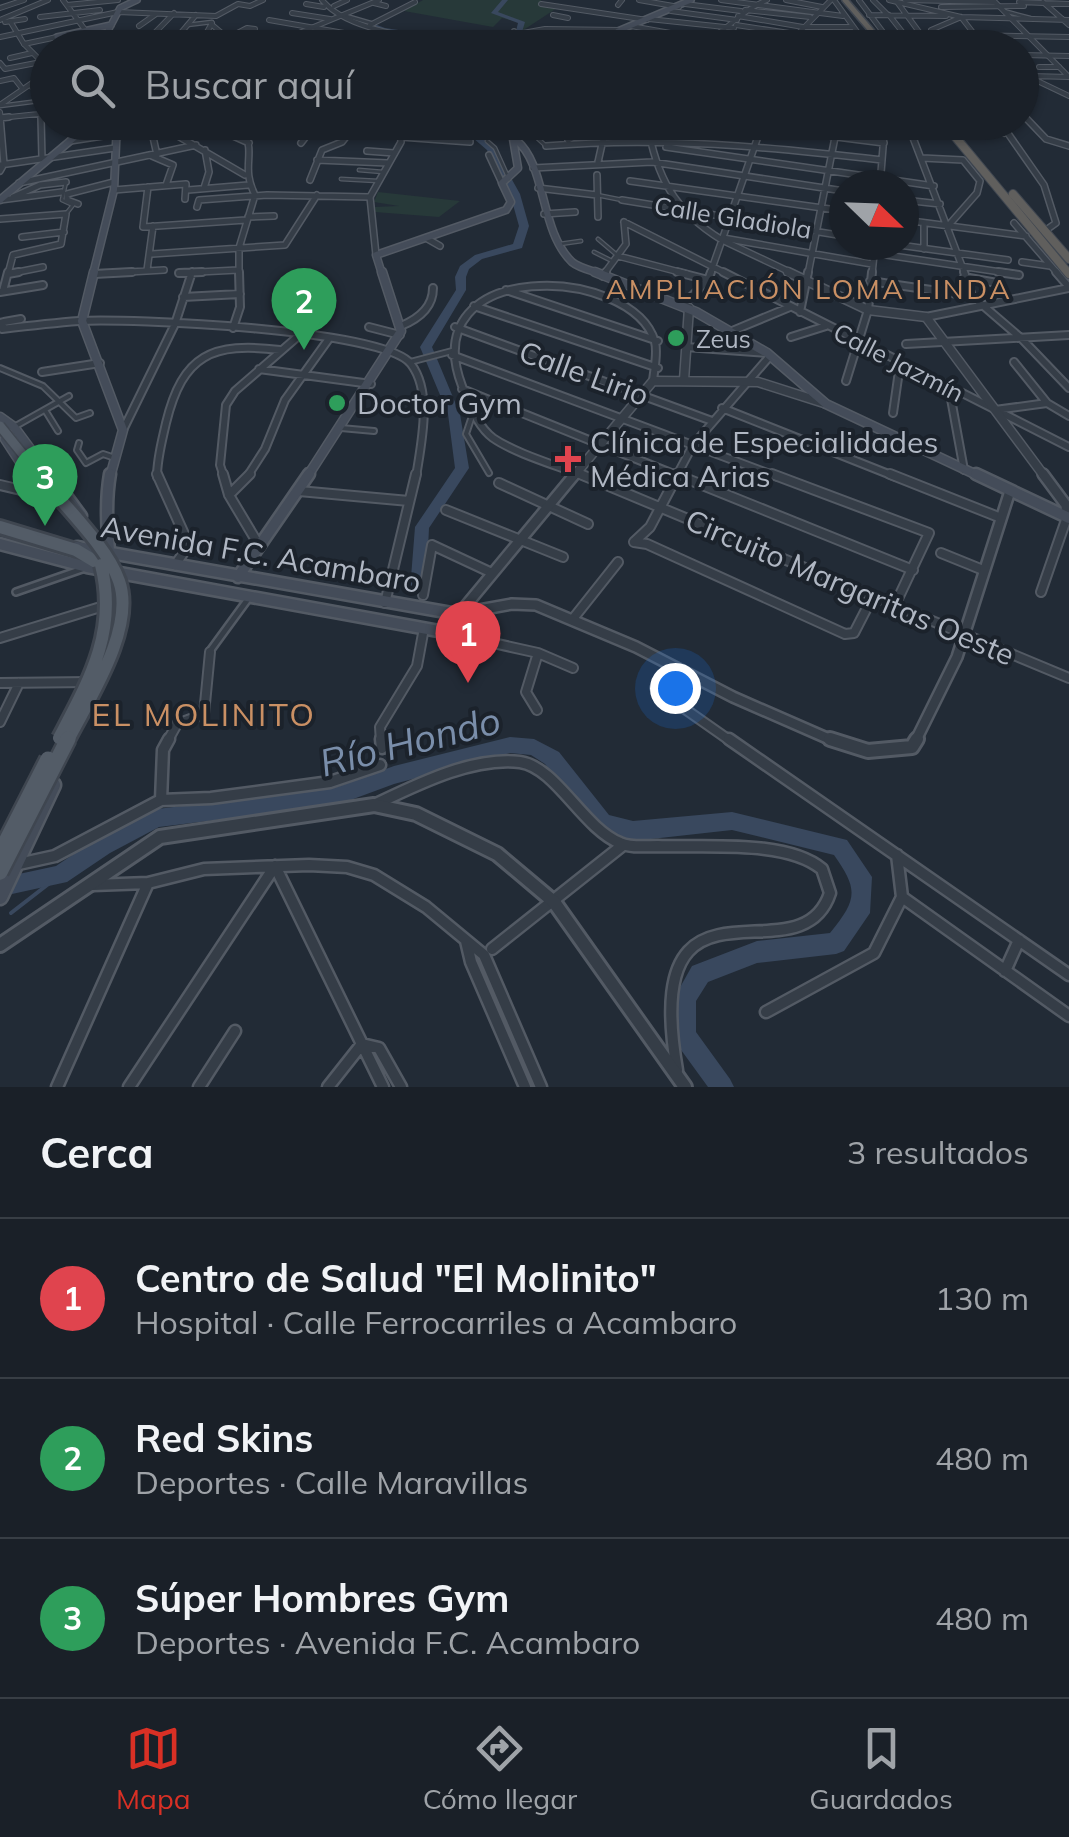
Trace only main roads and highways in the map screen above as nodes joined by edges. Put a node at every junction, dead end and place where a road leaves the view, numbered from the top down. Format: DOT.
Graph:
graph roads {
  1 [pos="136,0"];
  2 [pos="840,0"];
  3 [pos="685,2"];
  4 [pos="111,25"];
  5 [pos="90,30"];
  6 [pos="108,30"];
  7 [pos="621,30"];
  8 [pos="869,30"];
  9 [pos="869,30"];
  10 [pos="71,140"];
  11 [pos="117,140"];
  12 [pos="516,140"];
  13 [pos="961,140"];
  14 [pos="963,140"];
  15 [pos="1004,184"];
  16 [pos="0,200"];
  17 [pos="1057,246"];
  18 [pos="1069,259"];
  19 [pos="1069,274"];
  20 [pos="0,417"];
  21 [pos="0,430"];
  22 [pos="47,468"];
  23 [pos="1068,518"];
  24 [pos="0,524"];
  25 [pos="0,544"];
  26 [pos="108,554"];
  27 [pos="112,576"];
  28 [pos="238,578"];
  29 [pos="457,614"];
  30 [pos="444,632"];
  31 [pos="96,682"];
  32 [pos="0,853"];
  33 [pos="0,868"];
  34 [pos="0,897"];
  1 -- 4 [label="main road"];
  2 -- 8 [label="highway"];
  2 -- 9 [label="highway"];
  3 -- 7 [label="main road"];
  4 -- 5 [label="main road"];
  4 -- 6 [label="main road"];
  10 -- 16 [label="main road"];
  11 -- 26 [label="main road"];
  12 -- 23 [label="main road"];
  12 -- 28 [label="main road"];
  13 -- 19 [label="highway"];
  14 -- 15 [label="highway"];
  15 -- 17 [label="highway"];
  15 -- 17 [label="highway"];
  17 -- 18 [label="highway"];
  20 -- 22 [label="main road"];
  21 -- 22 [label="main road"];
  21 -- 33 [label="main road, bridge"];
  22 -- 26 [label="main road"];
  24 -- 26 [label="main road, Avenida F.C. Acambaro"];
  24 -- 27 [label="main road, Avenida F.C. Acambaro, bridge"];
  25 -- 27 [label="main road, Avenida F.C. Acambaro"];
  26 -- 27 [label="main road"];
  26 -- 28 [label="main road, Avenida F.C. Acambaro"];
  27 -- 30 [label="main road, Avenida F.C. Acambaro"];
  27 -- 31 [label="main road"];
  27 -- 31 [label="main road"];
  27 -- 32 [label="main road, bridge"];
  28 -- 29 [label="main road, Avenida F.C. Acambaro"];
  31 -- 33 [label="main road"];
  31 -- 34 [label="main road"];
}
